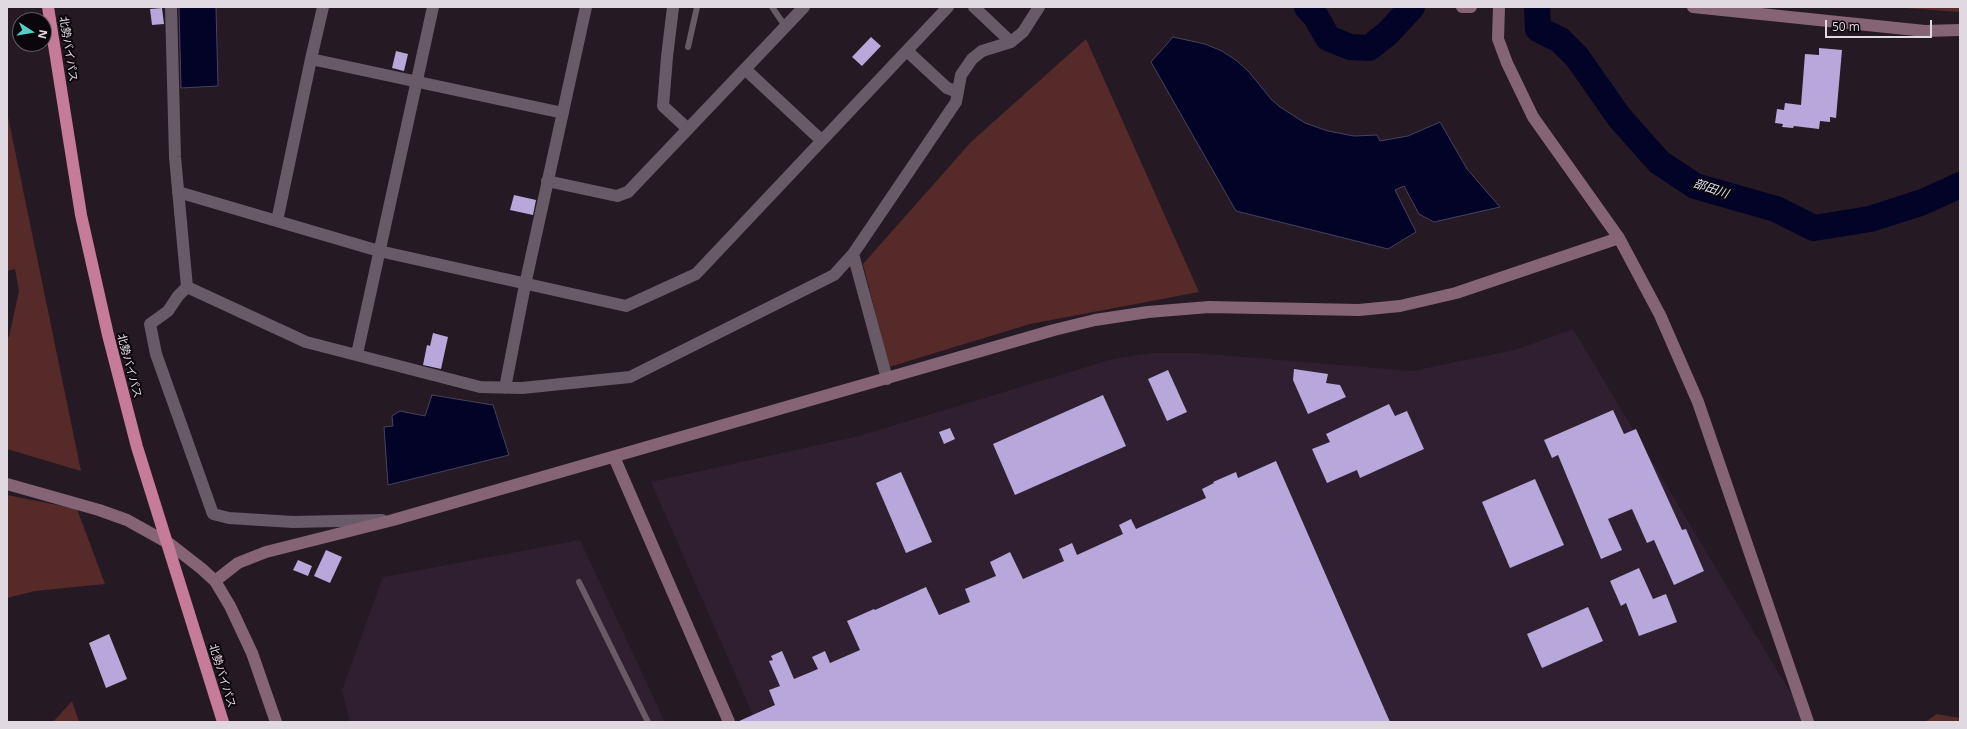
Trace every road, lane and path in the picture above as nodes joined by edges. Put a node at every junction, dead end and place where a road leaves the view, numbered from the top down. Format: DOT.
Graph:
graph roads {
  1 [pos="48,7"];
  2 [pos="171,7"];
  3 [pos="323,7"];
  4 [pos="433,7"];
  5 [pos="586,7"];
  6 [pos="673,7"];
  7 [pos="696,7"];
  8 [pos="772,7"];
  9 [pos="804,7"];
  10 [pos="948,7"];
  11 [pos="974,7"];
  12 [pos="1039,7"];
  13 [pos="1500,7"];
  14 [pos="1693,7"];
  15 [pos="785,26"];
  16 [pos="1960,30"];
  17 [pos="1011,42"];
  18 [pos="688,47"];
  19 [pos="907,51"];
  20 [pos="311,59"];
  21 [pos="745,69"];
  22 [pos="416,81"];
  23 [pos="958,92"];
  24 [pos="563,113"];
  25 [pos="688,129"];
  26 [pos="821,140"];
  27 [pos="547,181"];
  28 [pos="178,192"];
  29 [pos="276,220"];
  30 [pos="1619,238"];
  31 [pos="380,251"];
  32 [pos="853,254"];
  33 [pos="525,285"];
  34 [pos="187,287"];
  35 [pos="357,354"];
  36 [pos="887,378"];
  37 [pos="505,388"];
  38 [pos="614,457"];
  39 [pos="7,484"];
  40 [pos="392,520"];
  41 [pos="215,581"];
  42 [pos="579,582"];
  43 [pos="223,722"];
  44 [pos="276,722"];
  45 [pos="648,722"];
  46 [pos="729,722"];
  47 [pos="1808,722"];
  1 -- 43 [label="highway, 北勢バイパス"];
  2 -- 28 [label="street"];
  3 -- 20 [label="street"];
  4 -- 22 [label="street"];
  5 -- 24 [label="street"];
  6 -- 25 [label="street"];
  7 -- 18 [label="lane"];
  8 -- 15 [label="lane"];
  9 -- 15 [label="street"];
  10 -- 19 [label="street"];
  11 -- 17 [label="street"];
  12 -- 17 [label="street"];
  13 -- 30 [label="street"];
  14 -- 16 [label="street"];
  15 -- 21 [label="street"];
  17 -- 23 [label="street"];
  19 -- 23 [label="street"];
  19 -- 26 [label="street"];
  20 -- 22 [label="street"];
  20 -- 29 [label="street"];
  21 -- 25 [label="street"];
  21 -- 26 [label="street"];
  22 -- 24 [label="street"];
  22 -- 31 [label="street"];
  23 -- 32 [label="street"];
  24 -- 27 [label="street"];
  25 -- 27 [label="street"];
  26 -- 33 [label="street"];
  27 -- 33 [label="street"];
  28 -- 29 [label="street"];
  28 -- 34 [label="street"];
  29 -- 31 [label="street"];
  30 -- 36 [label="street"];
  30 -- 47 [label="street"];
  31 -- 33 [label="street"];
  31 -- 35 [label="street"];
  32 -- 36 [label="street"];
  32 -- 37 [label="street"];
  33 -- 37 [label="street"];
  34 -- 35 [label="street"];
  34 -- 40 [label="street"];
  35 -- 37 [label="street"];
  36 -- 38 [label="street"];
  38 -- 40 [label="street"];
  38 -- 46 [label="street"];
  39 -- 41 [label="street"];
  40 -- 41 [label="street"];
  41 -- 44 [label="street"];
  42 -- 45 [label="lane"];
}
